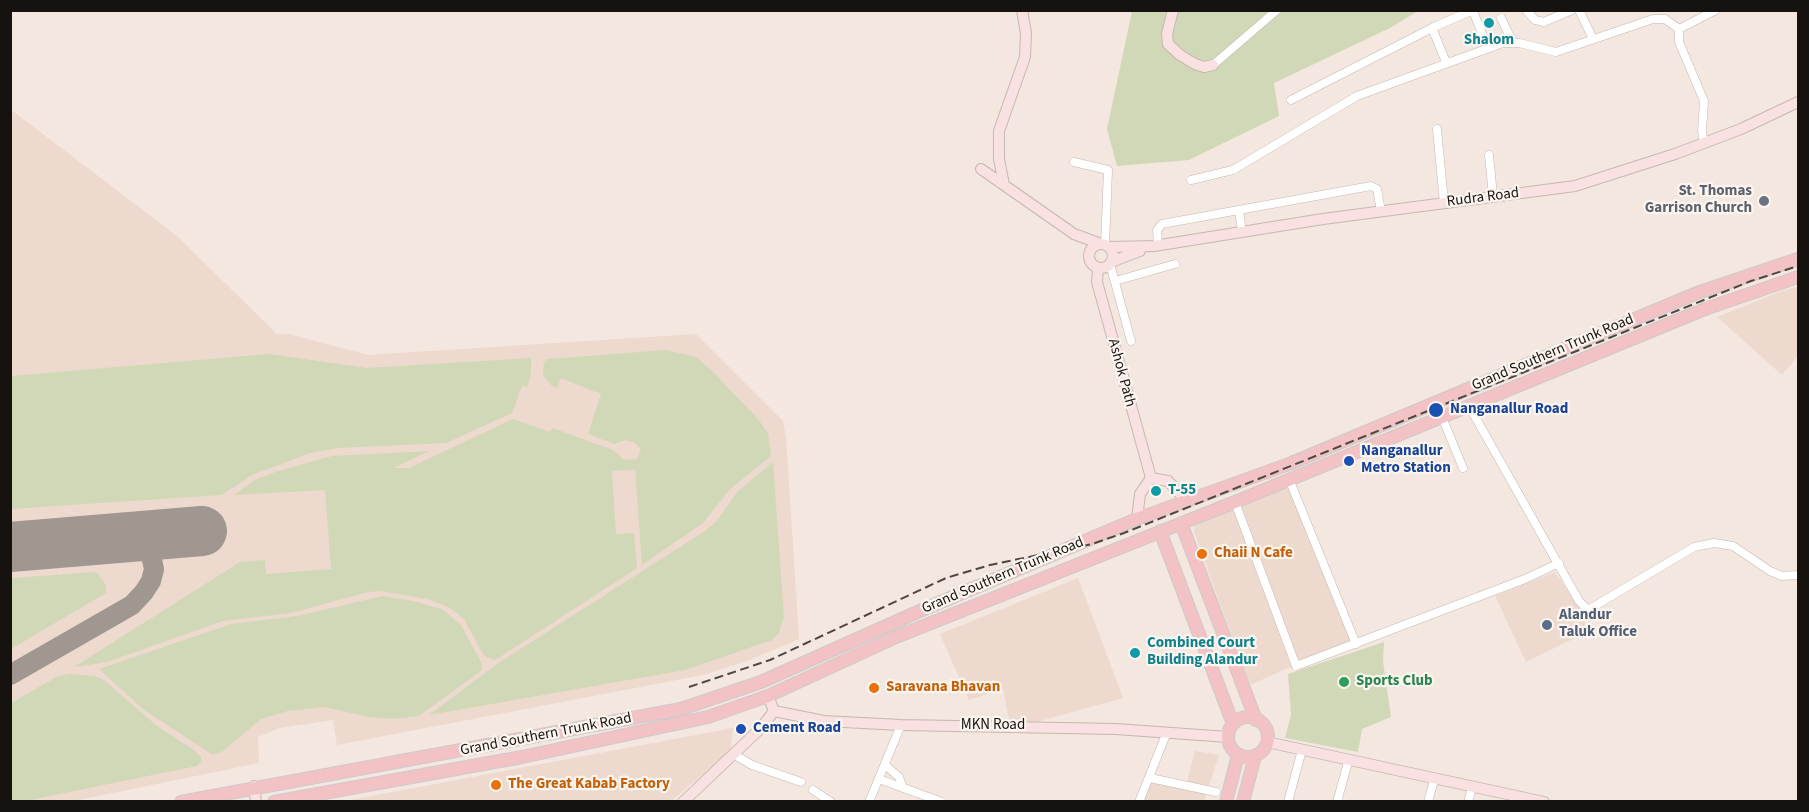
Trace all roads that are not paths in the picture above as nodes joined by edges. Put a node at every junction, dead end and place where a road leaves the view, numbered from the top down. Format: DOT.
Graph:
graph roads {
  1 [pos="1022,10"];
  2 [pos="1173,10"];
  3 [pos="1277,10"];
  4 [pos="1526,10"];
  5 [pos="1572,10"];
  6 [pos="1579,10"];
  7 [pos="1716,10"];
  8 [pos="1473,11"];
  9 [pos="1704,13"];
  10 [pos="1501,18"];
  11 [pos="1432,27"];
  12 [pos="1679,29"];
  13 [pos="1593,39"];
  14 [pos="1514,43"];
  15 [pos="1488,48"];
  16 [pos="1446,62"];
  17 [pos="1213,65"];
  18 [pos="1291,100"];
  19 [pos="1798,102"];
  20 [pos="1437,129"];
  21 [pos="1704,143"];
  22 [pos="1489,155"];
  23 [pos="1074,162"];
  24 [pos="981,169"];
  25 [pos="1191,180"];
  26 [pos="1004,185"];
  27 [pos="1493,196"];
  28 [pos="1444,203"];
  29 [pos="1239,210"];
  30 [pos="1381,211"];
  31 [pos="1242,232"];
  32 [pos="1074,234"];
  33 [pos="1105,245"];
  34 [pos="1156,246"];
  35 [pos="1088,254"];
  36 [pos="1798,259"];
  37 [pos="1111,263"];
  38 [pos="1175,264"];
  39 [pos="1098,268"];
  40 [pos="1798,277"];
  41 [pos="1115,282"];
  42 [pos="1726,283"];
  43 [pos="1733,299"];
  44 [pos="1131,341"];
  45 [pos="1469,406"];
  46 [pos="1442,417"];
  47 [pos="1462,468"];
  48 [pos="1150,478"];
  49 [pos="1289,479"];
  50 [pos="1186,500"];
  51 [pos="1235,502"];
  52 [pos="1137,519"];
  53 [pos="1181,523"];
  54 [pos="1160,531"];
  55 [pos="1559,563"];
  56 [pos="1798,575"];
  57 [pos="1356,644"];
  58 [pos="761,682"];
  59 [pos="768,696"];
  60 [pos="681,709"];
  61 [pos="774,711"];
  62 [pos="1256,720"];
  63 [pos="687,723"];
  64 [pos="1233,724"];
  65 [pos="901,726"];
  66 [pos="1167,732"];
  67 [pos="1228,737"];
  68 [pos="1267,742"];
  69 [pos="1302,750"];
  70 [pos="733,754"];
  71 [pos="1238,754"];
  72 [pos="1255,756"];
  73 [pos="1349,759"];
  74 [pos="885,765"];
  75 [pos="1150,778"];
  76 [pos="879,779"];
  77 [pos="1434,780"];
  78 [pos="801,782"];
  79 [pos="249,787"];
  80 [pos="903,788"];
  81 [pos="1472,788"];
  82 [pos="813,790"];
  83 [pos="1216,792"];
  84 [pos="181,801"];
  85 [pos="245,801"];
  86 [pos="256,801"];
  87 [pos="274,801"];
  88 [pos="683,801"];
  89 [pos="831,801"];
  90 [pos="869,801"];
  91 [pos="942,801"];
  92 [pos="1139,801"];
  93 [pos="1226,801"];
  94 [pos="1243,801"];
  95 [pos="1288,801"];
  96 [pos="1336,801"];
  97 [pos="1428,801"];
  98 [pos="1468,801"];
  99 [pos="1544,801"];
  1 -- 26 [label="street"];
  2 -- 17 [label="street"];
  3 -- 17 [label="street"];
  4 -- 5 [label="street"];
  6 -- 13 [label="street"];
  7 -- 9 [label="street"];
  8 -- 11 [label="street"];
  8 -- 15 [label="street"];
  9 -- 12 [label="street"];
  10 -- 14 [label="street"];
  11 -- 16 [label="street"];
  11 -- 18 [label="street"];
  12 -- 13 [label="street"];
  12 -- 21 [label="street"];
  13 -- 14 [label="street"];
  14 -- 15 [label="street"];
  15 -- 16 [label="street"];
  16 -- 25 [label="street"];
  19 -- 21 [label="street, Rudra Road"];
  20 -- 28 [label="street"];
  21 -- 27 [label="street, Rudra Road"];
  22 -- 27 [label="street"];
  23 -- 33 [label="street"];
  24 -- 26 [label="street"];
  26 -- 32 [label="street"];
  27 -- 28 [label="street, Rudra Road"];
  28 -- 30 [label="street, Rudra Road"];
  29 -- 30 [label="street"];
  29 -- 31 [label="street"];
  29 -- 34 [label="street"];
  30 -- 31 [label="street, Rudra Road"];
  31 -- 34 [label="street, Rudra Road"];
  32 -- 33 [label="street"];
  32 -- 35 [label="street"];
  33 -- 34 [label="street, Rudra Road"];
  33 -- 35 [label="street"];
  33 -- 37 [label="street"];
  34 -- 37 [label="street, Rudra Road"];
  35 -- 39 [label="street"];
  36 -- 42 [label="main road, Grand Southern Trunk Road"];
  37 -- 39 [label="street"];
  37 -- 41 [label="street"];
  38 -- 41 [label="street"];
  39 -- 48 [label="street, Ashok Path"];
  40 -- 43 [label="main road, Grand Southern Trunk Road"];
  41 -- 44 [label="street"];
  42 -- 43 [label="main road"];
  42 -- 50 [label="main road, Grand Southern Trunk Road"];
  43 -- 45 [label="main road, Grand Southern Trunk Road"];
  45 -- 46 [label="main road, Grand Southern Trunk Road"];
  45 -- 55 [label="street"];
  46 -- 47 [label="street"];
  46 -- 49 [label="main road, Grand Southern Trunk Road"];
  48 -- 50 [label="street"];
  48 -- 52 [label="street"];
  49 -- 51 [label="main road, Grand Southern Trunk Road"];
  49 -- 57 [label="street"];
  50 -- 52 [label="main road, Grand Southern Trunk Road"];
  51 -- 53 [label="main road, Grand Southern Trunk Road"];
  51 -- 57 [label="street"];
  52 -- 58 [label="main road, Grand Southern Trunk Road"];
  53 -- 54 [label="main road, Grand Southern Trunk Road"];
  53 -- 62 [label="main road"];
  54 -- 59 [label="main road, Grand Southern Trunk Road"];
  54 -- 64 [label="main road"];
  55 -- 56 [label="street"];
  55 -- 57 [label="street"];
  58 -- 59 [label="main road"];
  58 -- 60 [label="main road, Grand Southern Trunk Road"];
  59 -- 61 [label="street"];
  59 -- 63 [label="main road, Grand Southern Trunk Road"];
  60 -- 63 [label="main road"];
  60 -- 79 [label="main road, Grand Southern Trunk Road"];
  61 -- 65 [label="street, MKN Road"];
  61 -- 70 [label="street"];
  62 -- 64 [label="main road"];
  62 -- 68 [label="main road"];
  63 -- 87 [label="main road, Grand Southern Trunk Road"];
  64 -- 67 [label="main road"];
  65 -- 66 [label="street, MKN Road"];
  65 -- 74 [label="street"];
  66 -- 67 [label="street, MKN Road"];
  66 -- 75 [label="street"];
  67 -- 71 [label="main road"];
  68 -- 69 [label="street"];
  68 -- 72 [label="main road"];
  69 -- 73 [label="street"];
  69 -- 95 [label="street"];
  70 -- 78 [label="street"];
  70 -- 88 [label="street"];
  71 -- 72 [label="main road"];
  71 -- 93 [label="main road"];
  72 -- 94 [label="main road"];
  73 -- 77 [label="street"];
  73 -- 96 [label="street"];
  74 -- 76 [label="street"];
  74 -- 80 [label="street"];
  75 -- 83 [label="street"];
  75 -- 92 [label="street"];
  76 -- 80 [label="street"];
  76 -- 90 [label="street"];
  77 -- 81 [label="street"];
  77 -- 97 [label="street"];
  79 -- 84 [label="main road, Grand Southern Trunk Road"];
  79 -- 85 [label="street"];
  79 -- 86 [label="street"];
  80 -- 91 [label="street"];
  81 -- 98 [label="street"];
  81 -- 99 [label="street"];
  82 -- 89 [label="street"];
}
